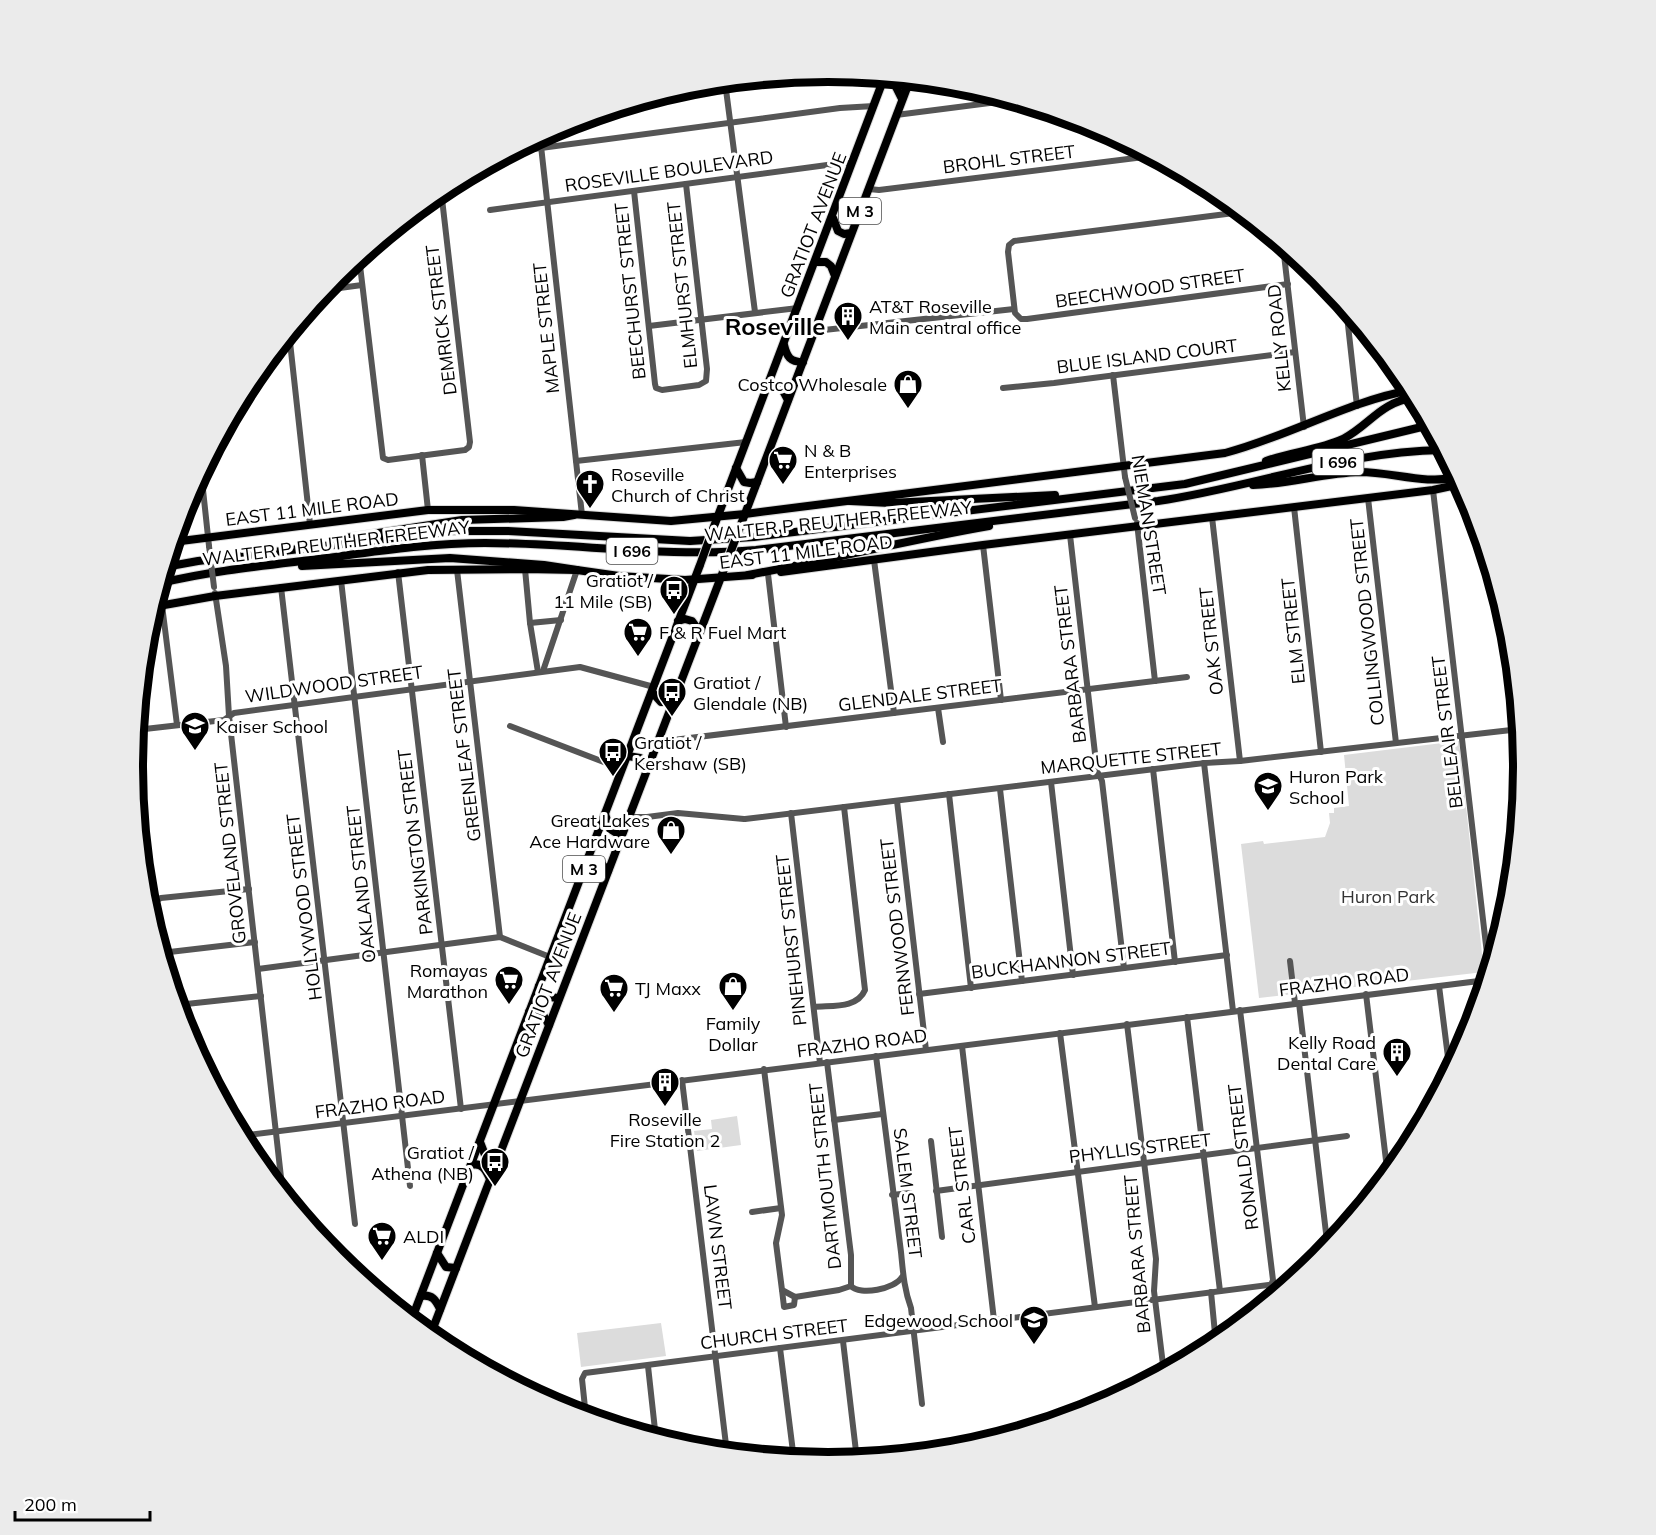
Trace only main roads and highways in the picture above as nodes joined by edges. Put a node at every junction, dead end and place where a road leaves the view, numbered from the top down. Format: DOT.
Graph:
graph roads {
  1 [pos="882,85"];
  2 [pos="895,86"];
  3 [pos="907,87"];
  4 [pos="902,99"];
  5 [pos="832,216"];
  6 [pos="851,233"];
  7 [pos="815,262"];
  8 [pos="835,276"];
  9 [pos="783,345"];
  10 [pos="803,362"];
  11 [pos="767,387"];
  12 [pos="1402,394"];
  13 [pos="1404,397"];
  14 [pos="788,400"];
  15 [pos="1422,428"];
  16 [pos="1434,450"];
  17 [pos="736,468"];
  18 [pos="1237,473"];
  19 [pos="1448,478"];
  20 [pos="758,482"];
  21 [pos="1235,486"];
  22 [pos="1452,486"];
  23 [pos="1154,488"];
  24 [pos="850,501"];
  25 [pos="745,514"];
  26 [pos="578,515"];
  27 [pos="1038,516"];
  28 [pos="717,517"];
  29 [pos="181,541"];
  30 [pos="298,549"];
  31 [pos="173,566"];
  32 [pos="577,570"];
  33 [pos="225,572"];
  34 [pos="748,575"];
  35 [pos="721,577"];
  36 [pos="694,579"];
  37 [pos="169,582"];
  38 [pos="163,605"];
  39 [pos="678,621"];
  40 [pos="699,632"];
  41 [pos="653,689"];
  42 [pos="673,702"];
  43 [pos="628,756"];
  44 [pos="647,769"];
  45 [pos="605,814"];
  46 [pos="621,836"];
  47 [pos="588,858"];
  48 [pos="608,871"];
  49 [pos="539,986"];
  50 [pos="559,998"];
  51 [pos="530,1012"];
  52 [pos="549,1024"];
  53 [pos="480,1142"];
  54 [pos="497,1161"];
  55 [pos="471,1165"];
  56 [pos="490,1179"];
  57 [pos="437,1253"];
  58 [pos="456,1268"];
  59 [pos="421,1296"];
  60 [pos="440,1309"];
  61 [pos="414,1313"];
  62 [pos="433,1327"];
  1 -- 5 [label="main road, GRATIOT AVENUE / M 3"];
  2 -- 4 [label="main road"];
  3 -- 4 [label="main road, M 3"];
  4 -- 6 [label="main road, M 3"];
  5 -- 6 [label="main road"];
  5 -- 7 [label="main road, GRATIOT AVENUE / M 3"];
  6 -- 8 [label="main road, M 3"];
  7 -- 8 [label="main road"];
  7 -- 9 [label="main road, GRATIOT AVENUE / M 3"];
  8 -- 10 [label="main road, M 3"];
  9 -- 10 [label="main road"];
  9 -- 11 [label="main road, GRATIOT AVENUE / M 3"];
  10 -- 14 [label="main road, M 3"];
  11 -- 14 [label="main road"];
  11 -- 17 [label="main road, GRATIOT AVENUE / M 3"];
  12 -- 24 [label="main road, EAST 11 MILE ROAD"];
  13 -- 18 [label="highway"];
  14 -- 20 [label="main road, M 3"];
  15 -- 18 [label="highway, WALTER P REUTHER FREEWAY / I 696"];
  16 -- 21 [label="highway, WALTER P REUTHER FREEWAY / I 696"];
  17 -- 20 [label="main road"];
  17 -- 28 [label="main road, GRATIOT AVENUE / M 3"];
  18 -- 23 [label="highway, WALTER P REUTHER FREEWAY / I 696"];
  19 -- 21 [label="highway"];
  20 -- 25 [label="main road, M 3"];
  21 -- 27 [label="highway, WALTER P REUTHER FREEWAY / I 696"];
  22 -- 34 [label="main road, EAST 11 MILE ROAD"];
  23 -- 24 [label="highway"];
  23 -- 30 [label="highway, WALTER P REUTHER FREEWAY / I 696"];
  24 -- 25 [label="main road, EAST 11 MILE ROAD"];
  25 -- 28 [label="main road, EAST 11 MILE ROAD"];
  25 -- 35 [label="main road, M 3, bridge"];
  26 -- 28 [label="main road, EAST 11 MILE ROAD"];
  26 -- 29 [label="main road, EAST 11 MILE ROAD"];
  26 -- 30 [label="highway"];
  27 -- 33 [label="highway, WALTER P REUTHER FREEWAY / I 696"];
  27 -- 34 [label="highway"];
  28 -- 36 [label="main road, M 3, bridge"];
  30 -- 31 [label="highway, WALTER P REUTHER FREEWAY / I 696"];
  32 -- 33 [label="highway"];
  32 -- 36 [label="main road, EAST 11 MILE ROAD"];
  32 -- 38 [label="main road, EAST 11 MILE ROAD"];
  33 -- 37 [label="highway, WALTER P REUTHER FREEWAY / I 696"];
  34 -- 35 [label="main road, EAST 11 MILE ROAD"];
  35 -- 36 [label="main road, EAST 11 MILE ROAD"];
  35 -- 40 [label="main road, GRATIOT AVENUE / M 3"];
  36 -- 39 [label="main road, GRATIOT AVENUE / M 3"];
  39 -- 40 [label="main road"];
  39 -- 41 [label="main road, GRATIOT AVENUE / M 3"];
  40 -- 42 [label="main road, GRATIOT AVENUE / M 3"];
  41 -- 42 [label="main road"];
  41 -- 43 [label="main road, GRATIOT AVENUE / M 3"];
  42 -- 44 [label="main road, GRATIOT AVENUE / M 3"];
  43 -- 44 [label="main road"];
  43 -- 45 [label="main road, GRATIOT AVENUE / M 3"];
  44 -- 46 [label="main road, GRATIOT AVENUE / M 3"];
  45 -- 46 [label="main road"];
  45 -- 47 [label="main road, GRATIOT AVENUE / M 3"];
  46 -- 48 [label="main road, GRATIOT AVENUE / M 3"];
  47 -- 48 [label="main road"];
  47 -- 49 [label="main road, GRATIOT AVENUE / M 3"];
  48 -- 50 [label="main road, GRATIOT AVENUE / M 3"];
  49 -- 50 [label="main road"];
  49 -- 51 [label="main road, GRATIOT AVENUE / M 3"];
  50 -- 52 [label="main road, GRATIOT AVENUE / M 3"];
  51 -- 52 [label="main road"];
  51 -- 53 [label="main road, GRATIOT AVENUE / M 3"];
  52 -- 54 [label="main road, GRATIOT AVENUE / M 3"];
  53 -- 54 [label="main road"];
  53 -- 55 [label="main road, GRATIOT AVENUE / M 3"];
  54 -- 56 [label="main road, GRATIOT AVENUE / M 3"];
  55 -- 56 [label="main road"];
  55 -- 57 [label="main road, GRATIOT AVENUE / M 3"];
  56 -- 58 [label="main road, GRATIOT AVENUE / M 3"];
  57 -- 58 [label="main road"];
  57 -- 59 [label="main road, GRATIOT AVENUE / M 3"];
  58 -- 60 [label="main road, GRATIOT AVENUE / M 3"];
  59 -- 60 [label="main road"];
  59 -- 61 [label="main road, GRATIOT AVENUE / M 3"];
  60 -- 62 [label="main road, GRATIOT AVENUE / M 3"];
}
